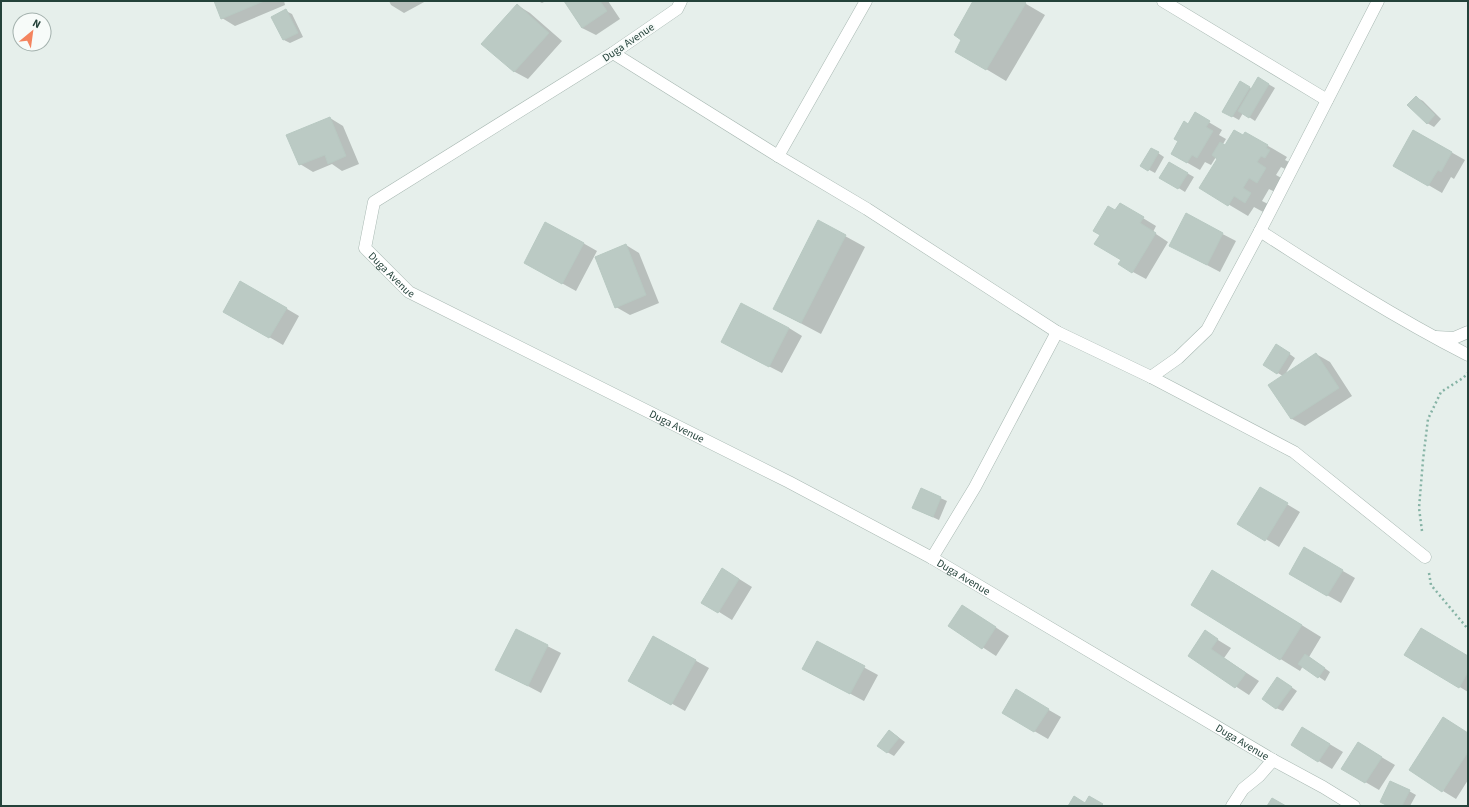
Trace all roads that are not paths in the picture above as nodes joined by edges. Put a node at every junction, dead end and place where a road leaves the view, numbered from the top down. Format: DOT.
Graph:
graph roads {
  1 [pos="681,1"];
  2 [pos="866,1"];
  3 [pos="1163,1"];
  4 [pos="1378,1"];
  5 [pos="613,53"];
  6 [pos="1327,100"];
  7 [pos="778,156"];
  8 [pos="1260,231"];
  9 [pos="1058,332"];
  10 [pos="1468,332"];
  11 [pos="1432,337"];
  12 [pos="1468,355"];
  13 [pos="1151,377"];
  14 [pos="1425,557"];
  15 [pos="932,558"];
  16 [pos="1274,760"];
  17 [pos="1232,806"];
  18 [pos="1354,806"];
  1 -- 5 [label="street, Duga Avenue"];
  2 -- 7 [label="street"];
  3 -- 6 [label="street"];
  4 -- 6 [label="street"];
  5 -- 7 [label="street"];
  5 -- 15 [label="street, Duga Avenue"];
  6 -- 8 [label="street"];
  7 -- 9 [label="street"];
  8 -- 11 [label="street"];
  8 -- 13 [label="street"];
  9 -- 13 [label="street"];
  9 -- 15 [label="street"];
  10 -- 11 [label="street"];
  11 -- 12 [label="street"];
  13 -- 14 [label="street"];
  15 -- 16 [label="street, Duga Avenue"];
  16 -- 17 [label="street"];
  16 -- 18 [label="street, Duga Avenue"];
}
